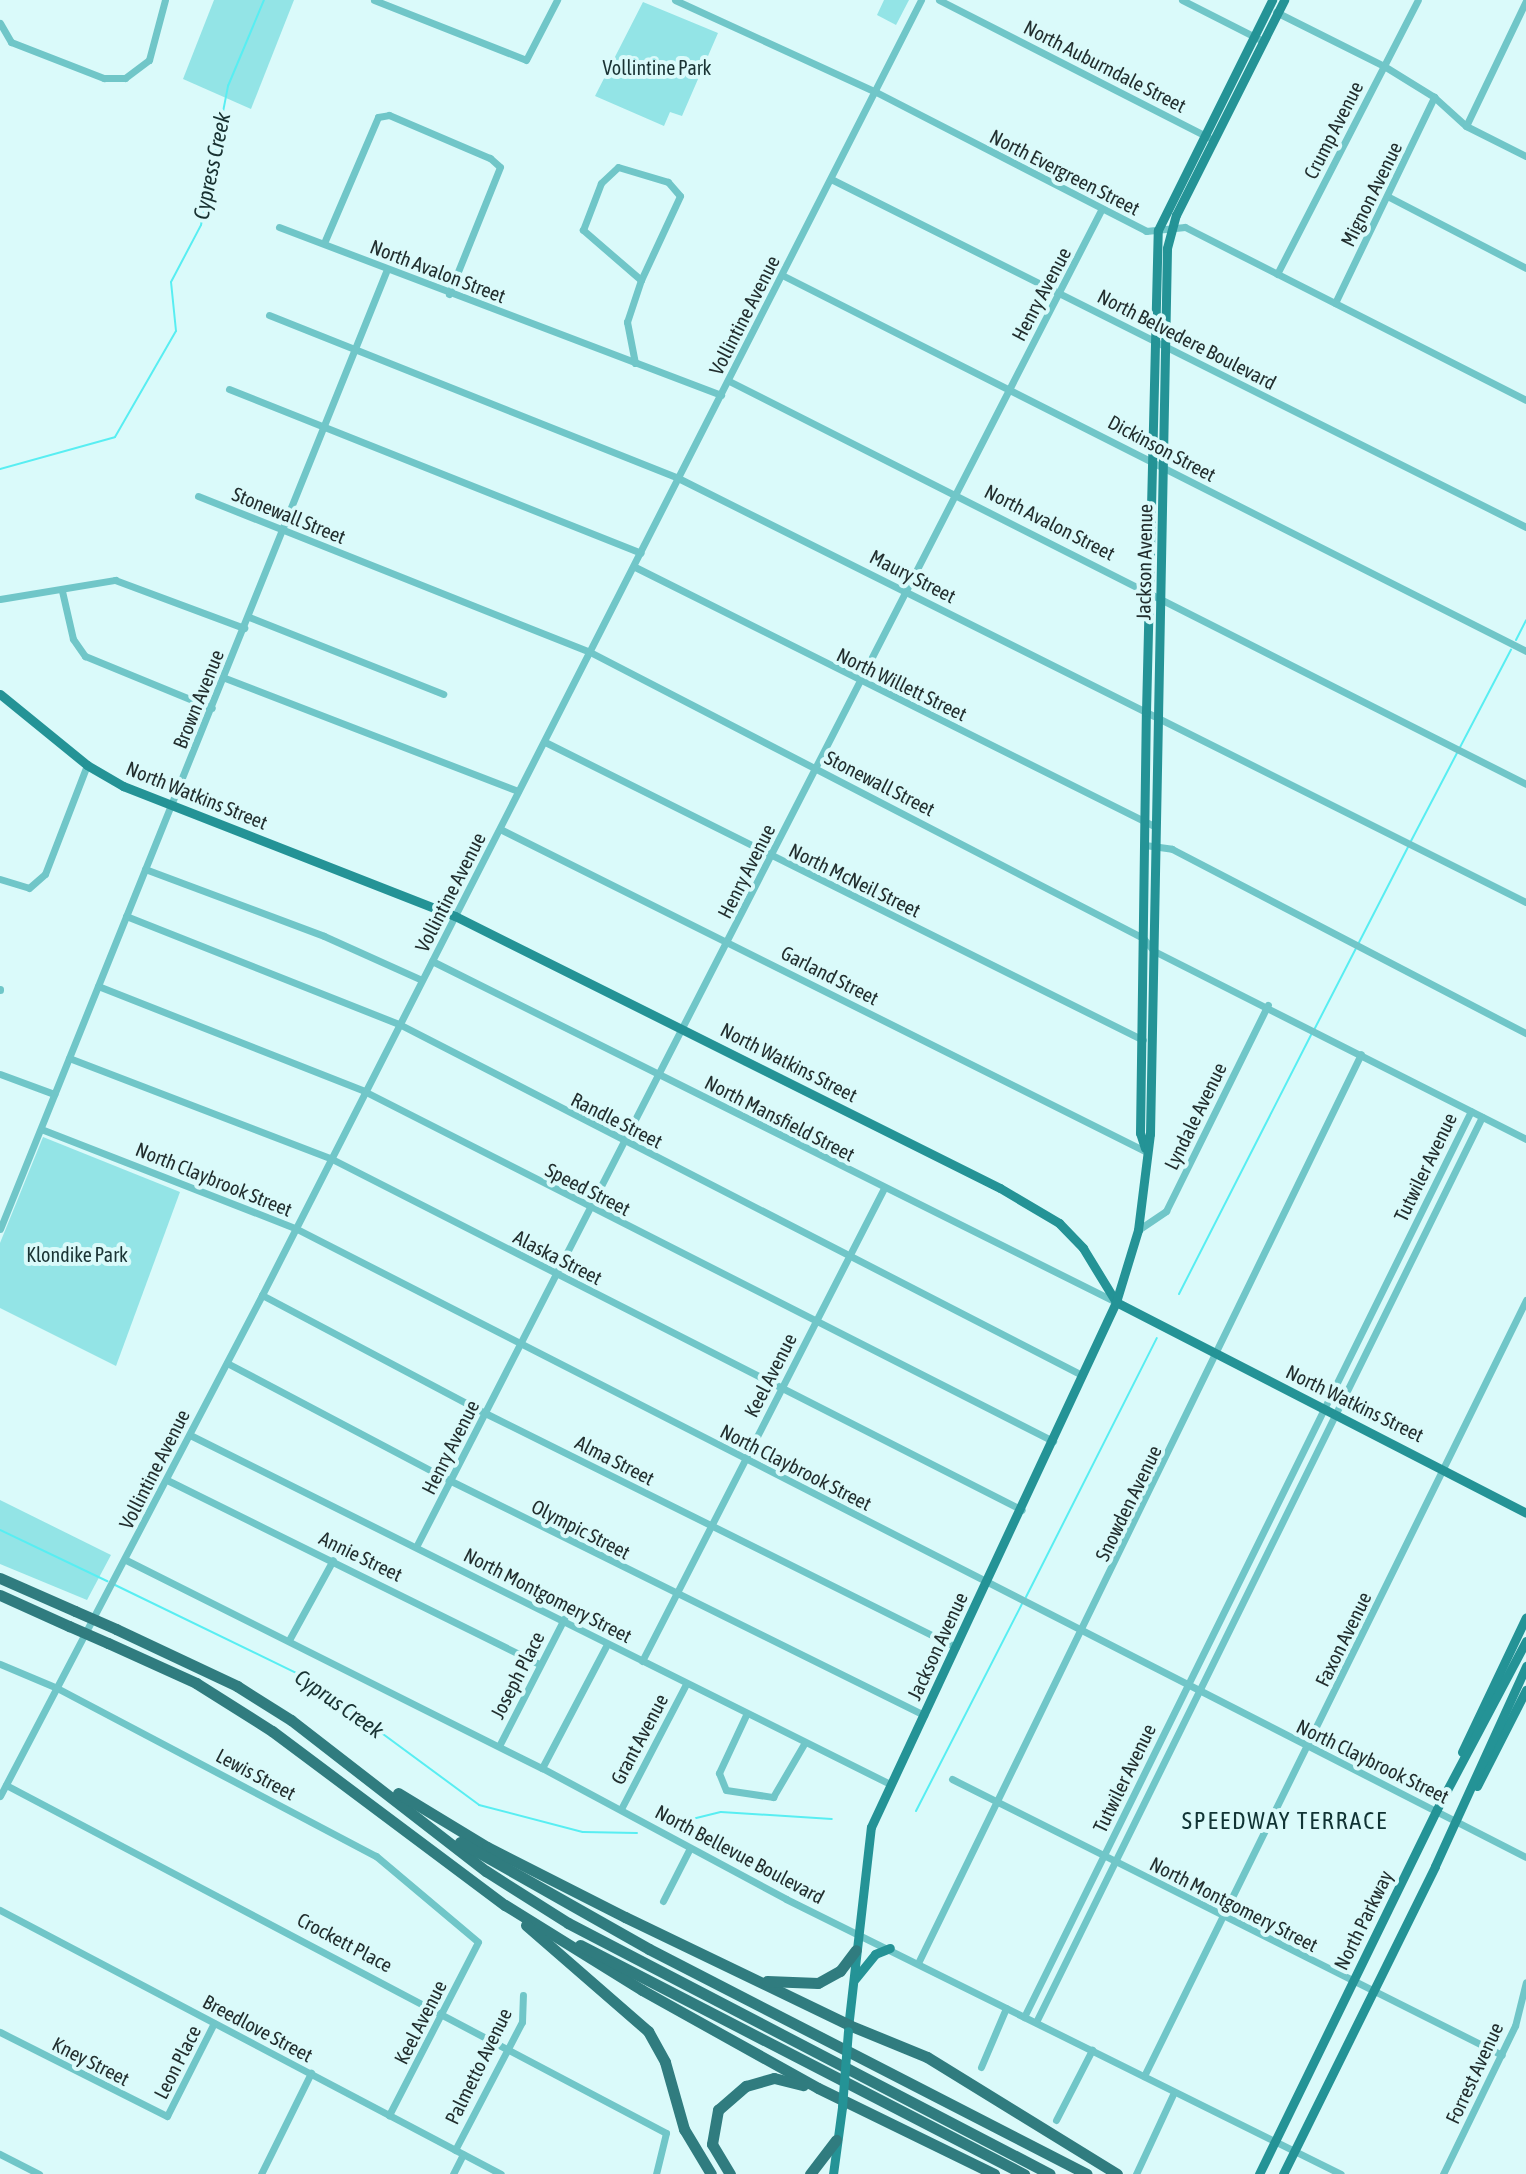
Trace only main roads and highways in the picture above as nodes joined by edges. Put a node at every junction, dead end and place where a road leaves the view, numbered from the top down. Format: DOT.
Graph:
graph roads {
  1 [pos="1284,0"];
  2 [pos="1273,7"];
  3 [pos="1258,38"];
  4 [pos="1162,344"];
  5 [pos="0,694"];
  6 [pos="1150,845"];
  7 [pos="1145,1151"];
  8 [pos="1116,1302"];
  9 [pos="1526,1513"];
  10 [pos="0,1578"];
  11 [pos="0,1595"];
  12 [pos="1526,1617"];
  13 [pos="1526,1641"];
  14 [pos="1526,1666"];
  15 [pos="1526,1690"];
  16 [pos="356,1768"];
  17 [pos="375,1782"];
  18 [pos="1437,1809"];
  19 [pos="1457,1820"];
  20 [pos="505,1905"];
  21 [pos="519,1914"];
  22 [pos="890,1948"];
  23 [pos="856,1950"];
  24 [pos="730,1969"];
  25 [pos="853,1982"];
  26 [pos="848,2028"];
  27 [pos="818,2088"];
  28 [pos="836,2140"];
  29 [pos="711,2174"];
  30 [pos="730,2174"];
  31 [pos="810,2174"];
  32 [pos="833,2174"];
  33 [pos="994,2174"];
  34 [pos="1024,2174"];
  35 [pos="1050,2174"];
  36 [pos="1086,2174"];
  37 [pos="1117,2174"];
  38 [pos="1259,2174"];
  39 [pos="1283,2174"];
  1 -- 2 [label="main road, Jackson Avenue"];
  2 -- 3 [label="main road, Jackson Avenue"];
  3 -- 4 [label="main road, Jackson Avenue"];
  3 -- 4 [label="main road, Jackson Avenue"];
  4 -- 6 [label="main road, Jackson Avenue"];
  4 -- 6 [label="main road, Jackson Avenue"];
  5 -- 8 [label="main road, North Watkins Street"];
  6 -- 7 [label="main road, Jackson Avenue"];
  6 -- 7 [label="main road, Jackson Avenue"];
  7 -- 8 [label="main road, Jackson Avenue"];
  8 -- 9 [label="main road, North Watkins Street"];
  8 -- 23 [label="main road, Jackson Avenue"];
  10 -- 16 [label="highway, bridge"];
  11 -- 20 [label="highway, bridge"];
  12 -- 18 [label="main road"];
  13 -- 18 [label="main road, North Parkway"];
  14 -- 19 [label="main road, North Parkway"];
  15 -- 19 [label="main road"];
  16 -- 17 [label="highway"];
  16 -- 24 [label="highway"];
  17 -- 35 [label="highway"];
  17 -- 36 [label="highway"];
  18 -- 38 [label="main road, North Parkway"];
  19 -- 39 [label="main road, North Parkway"];
  20 -- 21 [label="highway"];
  20 -- 29 [label="highway"];
  21 -- 27 [label="highway"];
  21 -- 34 [label="highway"];
  22 -- 25 [label="main road"];
  23 -- 24 [label="highway"];
  23 -- 25 [label="main road, Jackson Avenue"];
  24 -- 26 [label="highway"];
  25 -- 26 [label="main road, Jackson Avenue"];
  26 -- 28 [label="main road, Jackson Avenue, bridge"];
  26 -- 37 [label="highway"];
  27 -- 30 [label="highway"];
  27 -- 33 [label="highway"];
  28 -- 31 [label="highway"];
  28 -- 32 [label="main road, Jackson Avenue"];
}
